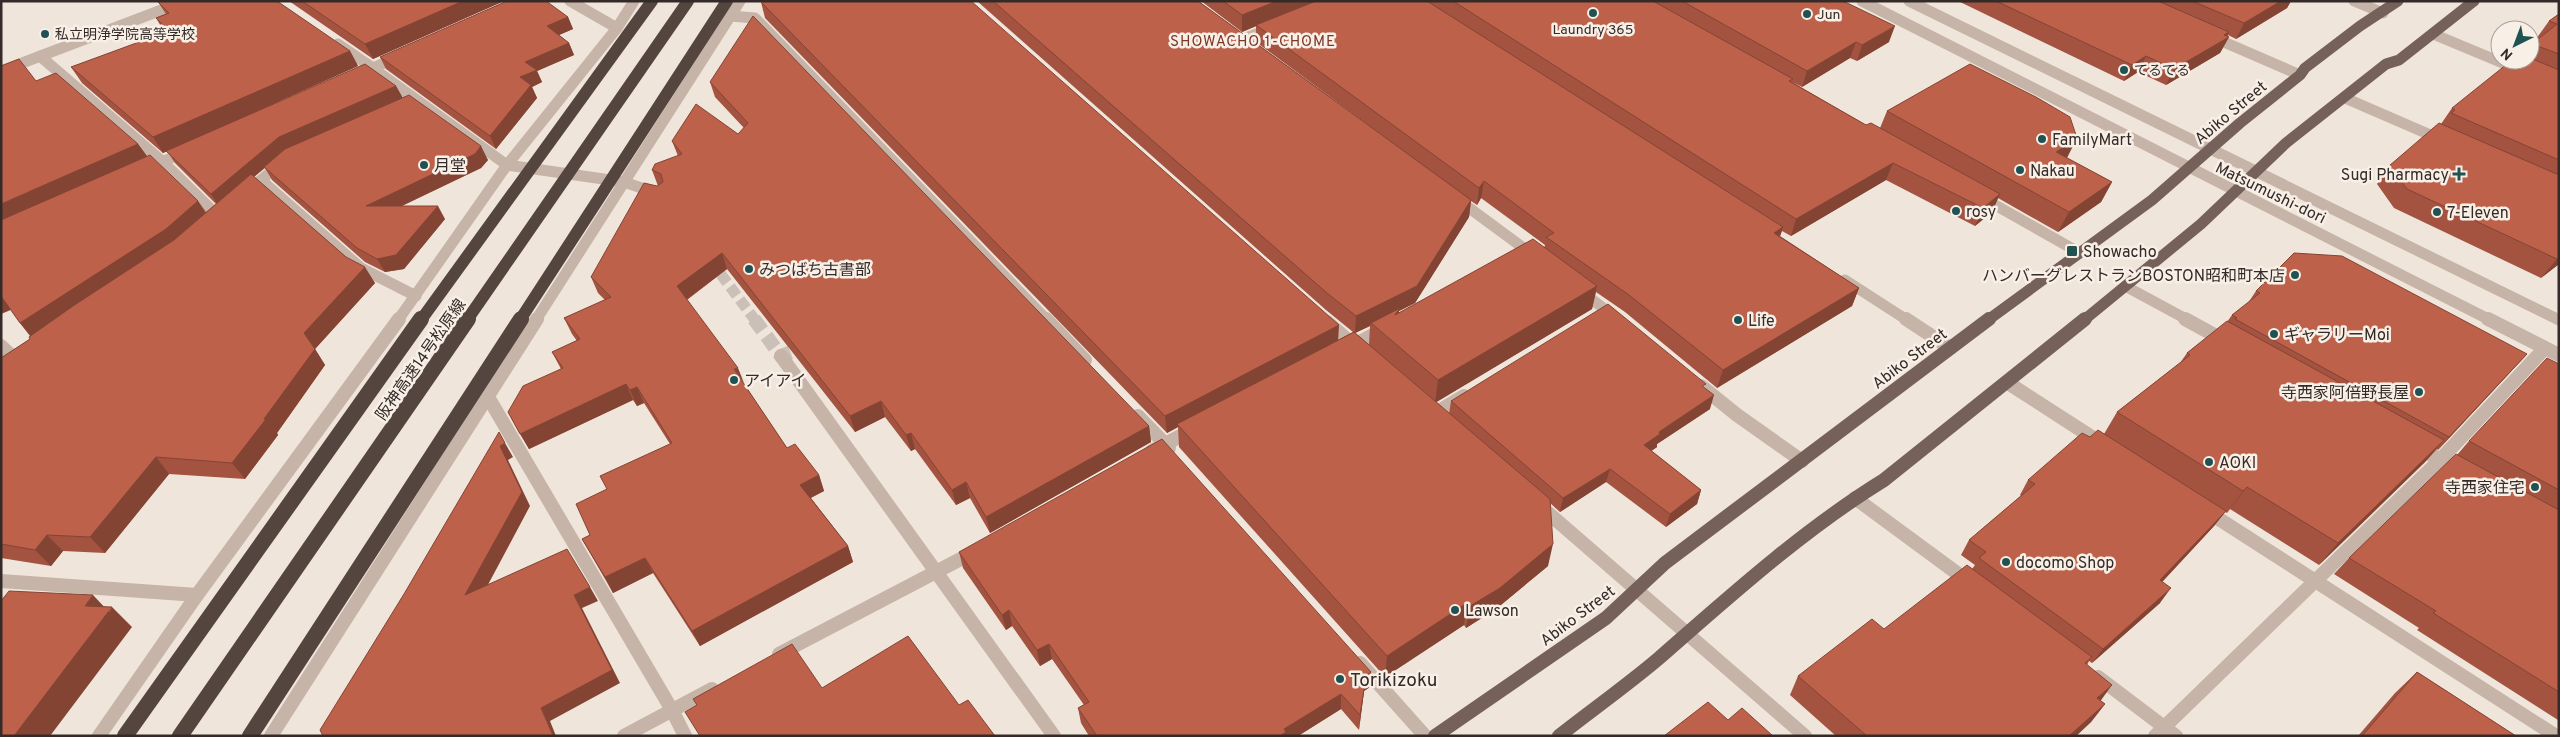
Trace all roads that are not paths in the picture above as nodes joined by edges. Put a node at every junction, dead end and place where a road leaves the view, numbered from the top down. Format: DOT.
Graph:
graph roads {
  1 [pos="185,1"];
  2 [pos="570,1"];
  3 [pos="634,1"];
  4 [pos="652,1"];
  5 [pos="688,1"];
  6 [pos="740,1"];
  7 [pos="1862,1"];
  8 [pos="1909,1"];
  9 [pos="2354,1"];
  10 [pos="2398,1"];
  11 [pos="2474,1"];
  12 [pos="728,8"];
  13 [pos="2383,13"];
  14 [pos="1285,22"];
  15 [pos="617,28"];
  16 [pos="2203,32"];
  17 [pos="2433,34"];
  18 [pos="329,38"];
  19 [pos="1242,40"];
  20 [pos="408,52"];
  21 [pos="40,56"];
  22 [pos="370,66"];
  23 [pos="1,71"];
  24 [pos="2300,75"];
  25 [pos="2532,75"];
  26 [pos="345,80"];
  27 [pos="2346,98"];
  28 [pos="417,100"];
  29 [pos="400,108"];
  30 [pos="2452,145"];
  31 [pos="199,146"];
  32 [pos="2211,148"];
  33 [pos="289,156"];
  34 [pos="163,162"];
  35 [pos="507,165"];
  36 [pos="2188,168"];
  37 [pos="2257,171"];
  38 [pos="136,174"];
  39 [pos="261,180"];
  40 [pos="624,182"];
  41 [pos="1447,192"];
  42 [pos="2235,192"];
  43 [pos="1974,193"];
  44 [pos="662,195"];
  45 [pos="239,198"];
  46 [pos="218,216"];
  47 [pos="1527,250"];
  48 [pos="2080,253"];
  49 [pos="1510,260"];
  50 [pos="1542,262"];
  51 [pos="1838,276"];
  52 [pos="1574,286"];
  53 [pos="2126,286"];
  54 [pos="416,296"];
  55 [pos="1606,309"];
  56 [pos="1317,313"];
  57 [pos="1589,319"];
  58 [pos="2559,320"];
  59 [pos="1621,321"];
  60 [pos="1397,322"];
  61 [pos="1354,345"];
  62 [pos="1,346"];
  63 [pos="2236,347"];
  64 [pos="1950,348"];
  65 [pos="2545,348"];
  66 [pos="1337,354"];
  67 [pos="2559,355"];
  68 [pos="781,356"];
  69 [pos="1368,358"];
  70 [pos="17,361"];
  71 [pos="1092,367"];
  72 [pos="1691,378"];
  73 [pos="2008,383"];
  74 [pos="1475,389"];
  75 [pos="488,397"];
  76 [pos="1132,409"];
  77 [pos="1434,414"];
  78 [pos="1208,421"];
  79 [pos="2406,441"];
  80 [pos="1165,444"];
  81 [pos="2113,451"];
  82 [pos="1140,458"];
  83 [pos="1178,459"];
  84 [pos="2440,460"];
  85 [pos="1802,461"];
  86 [pos="2474,479"];
  87 [pos="1530,497"];
  88 [pos="1855,498"];
  89 [pos="2197,504"];
  90 [pos="988,544"];
  91 [pos="938,572"];
  92 [pos="1,580"];
  93 [pos="2314,580"];
  94 [pos="1636,590"];
  95 [pos="1981,590"];
  96 [pos="197,595"];
  97 [pos="1686,633"];
  98 [pos="1350,652"];
  99 [pos="770,659"];
  100 [pos="2084,668"];
  101 [pos="725,682"];
  102 [pos="672,710"];
  103 [pos="2165,733"];
  104 [pos="99,736"];
  105 [pos="126,736"];
  106 [pos="180,736"];
  107 [pos="250,736"];
  108 [pos="271,736"];
  109 [pos="624,736"];
  110 [pos="685,736"];
  111 [pos="1054,736"];
  112 [pos="1425,736"];
  113 [pos="1435,736"];
  114 [pos="1559,736"];
  115 [pos="1805,736"];
  116 [pos="2556,736"];
  1 -- 21 [label="street"];
  2 -- 15 [label="street"];
  3 -- 15 [label="street"];
  4 -- 105 [label="highway, bridge"];
  5 -- 106 [label="highway, 阪神高速14号松原線, bridge"];
  6 -- 12 [label="street"];
  7 -- 36 [label="street, Matsumushi-dori"];
  8 -- 32 [label="street, Matsumushi-dori"];
  9 -- 13 [label="street"];
  10 -- 13 [label="main road, Abiko Street"];
  11 -- 17 [label="main road"];
  12 -- 40 [label="street"];
  12 -- 71 [label="street"];
  12 -- 107 [label="highway, bridge"];
  13 -- 24 [label="main road, Abiko Street"];
  14 -- 19 [label="street"];
  15 -- 35 [label="street"];
  16 -- 24 [label="street"];
  17 -- 25 [label="street"];
  17 -- 27 [label="main road"];
  18 -- 22 [label="street"];
  20 -- 22 [label="street"];
  21 -- 23 [label="street"];
  21 -- 34 [label="street"];
  22 -- 26 [label="street"];
  22 -- 28 [label="street"];
  24 -- 32 [label="main road, Abiko Street"];
  27 -- 30 [label="street"];
  27 -- 37 [label="main road"];
  28 -- 29 [label="street"];
  28 -- 35 [label="street"];
  31 -- 34 [label="street"];
  32 -- 36 [label="main road, Abiko Street"];
  32 -- 37 [label="street, Matsumushi-dori"];
  33 -- 39 [label="street"];
  34 -- 38 [label="street"];
  34 -- 46 [label="street"];
  35 -- 40 [label="street"];
  35 -- 54 [label="street"];
  36 -- 42 [label="street, Matsumushi-dori"];
  36 -- 48 [label="main road, Abiko Street"];
  37 -- 42 [label="main road"];
  37 -- 58 [label="street, Matsumushi-dori"];
  39 -- 45 [label="street"];
  39 -- 54 [label="street"];
  40 -- 44 [label="street"];
  40 -- 75 [label="street"];
  41 -- 47 [label="street"];
  42 -- 53 [label="main road"];
  42 -- 65 [label="street, Matsumushi-dori"];
  43 -- 48 [label="street"];
  47 -- 49 [label="street"];
  47 -- 50 [label="street"];
  48 -- 64 [label="main road, Abiko Street"];
  51 -- 64 [label="street"];
  52 -- 55 [label="street"];
  53 -- 63 [label="street"];
  53 -- 73 [label="main road"];
  54 -- 96 [label="street"];
  55 -- 57 [label="street"];
  55 -- 59 [label="street"];
  56 -- 61 [label="street"];
  60 -- 61 [label="street"];
  61 -- 66 [label="street"];
  61 -- 69 [label="street"];
  62 -- 70 [label="street"];
  64 -- 85 [label="main road, Abiko Street"];
  65 -- 67 [label="street, Matsumushi-dori"];
  65 -- 84 [label="street"];
  68 -- 91 [label="street"];
  72 -- 85 [label="street"];
  73 -- 81 [label="street"];
  73 -- 88 [label="main road"];
  74 -- 77 [label="street"];
  75 -- 102 [label="street"];
  75 -- 108 [label="street"];
  76 -- 80 [label="street"];
  78 -- 80 [label="street"];
  79 -- 84 [label="street"];
  80 -- 82 [label="street"];
  80 -- 83 [label="street"];
  84 -- 86 [label="street"];
  84 -- 93 [label="street"];
  85 -- 94 [label="main road, Abiko Street"];
  87 -- 94 [label="street"];
  88 -- 95 [label="street"];
  88 -- 97 [label="main road"];
  89 -- 93 [label="street"];
  90 -- 91 [label="street"];
  91 -- 99 [label="street"];
  91 -- 111 [label="street"];
  92 -- 96 [label="street"];
  93 -- 103 [label="street"];
  93 -- 116 [label="street"];
  94 -- 97 [label="street"];
  94 -- 113 [label="main road, Abiko Street"];
  96 -- 104 [label="street"];
  97 -- 114 [label="main road"];
  97 -- 115 [label="street"];
  98 -- 112 [label="street"];
  100 -- 103 [label="street"];
  101 -- 102 [label="street"];
  102 -- 109 [label="street"];
  102 -- 110 [label="street"];
}
